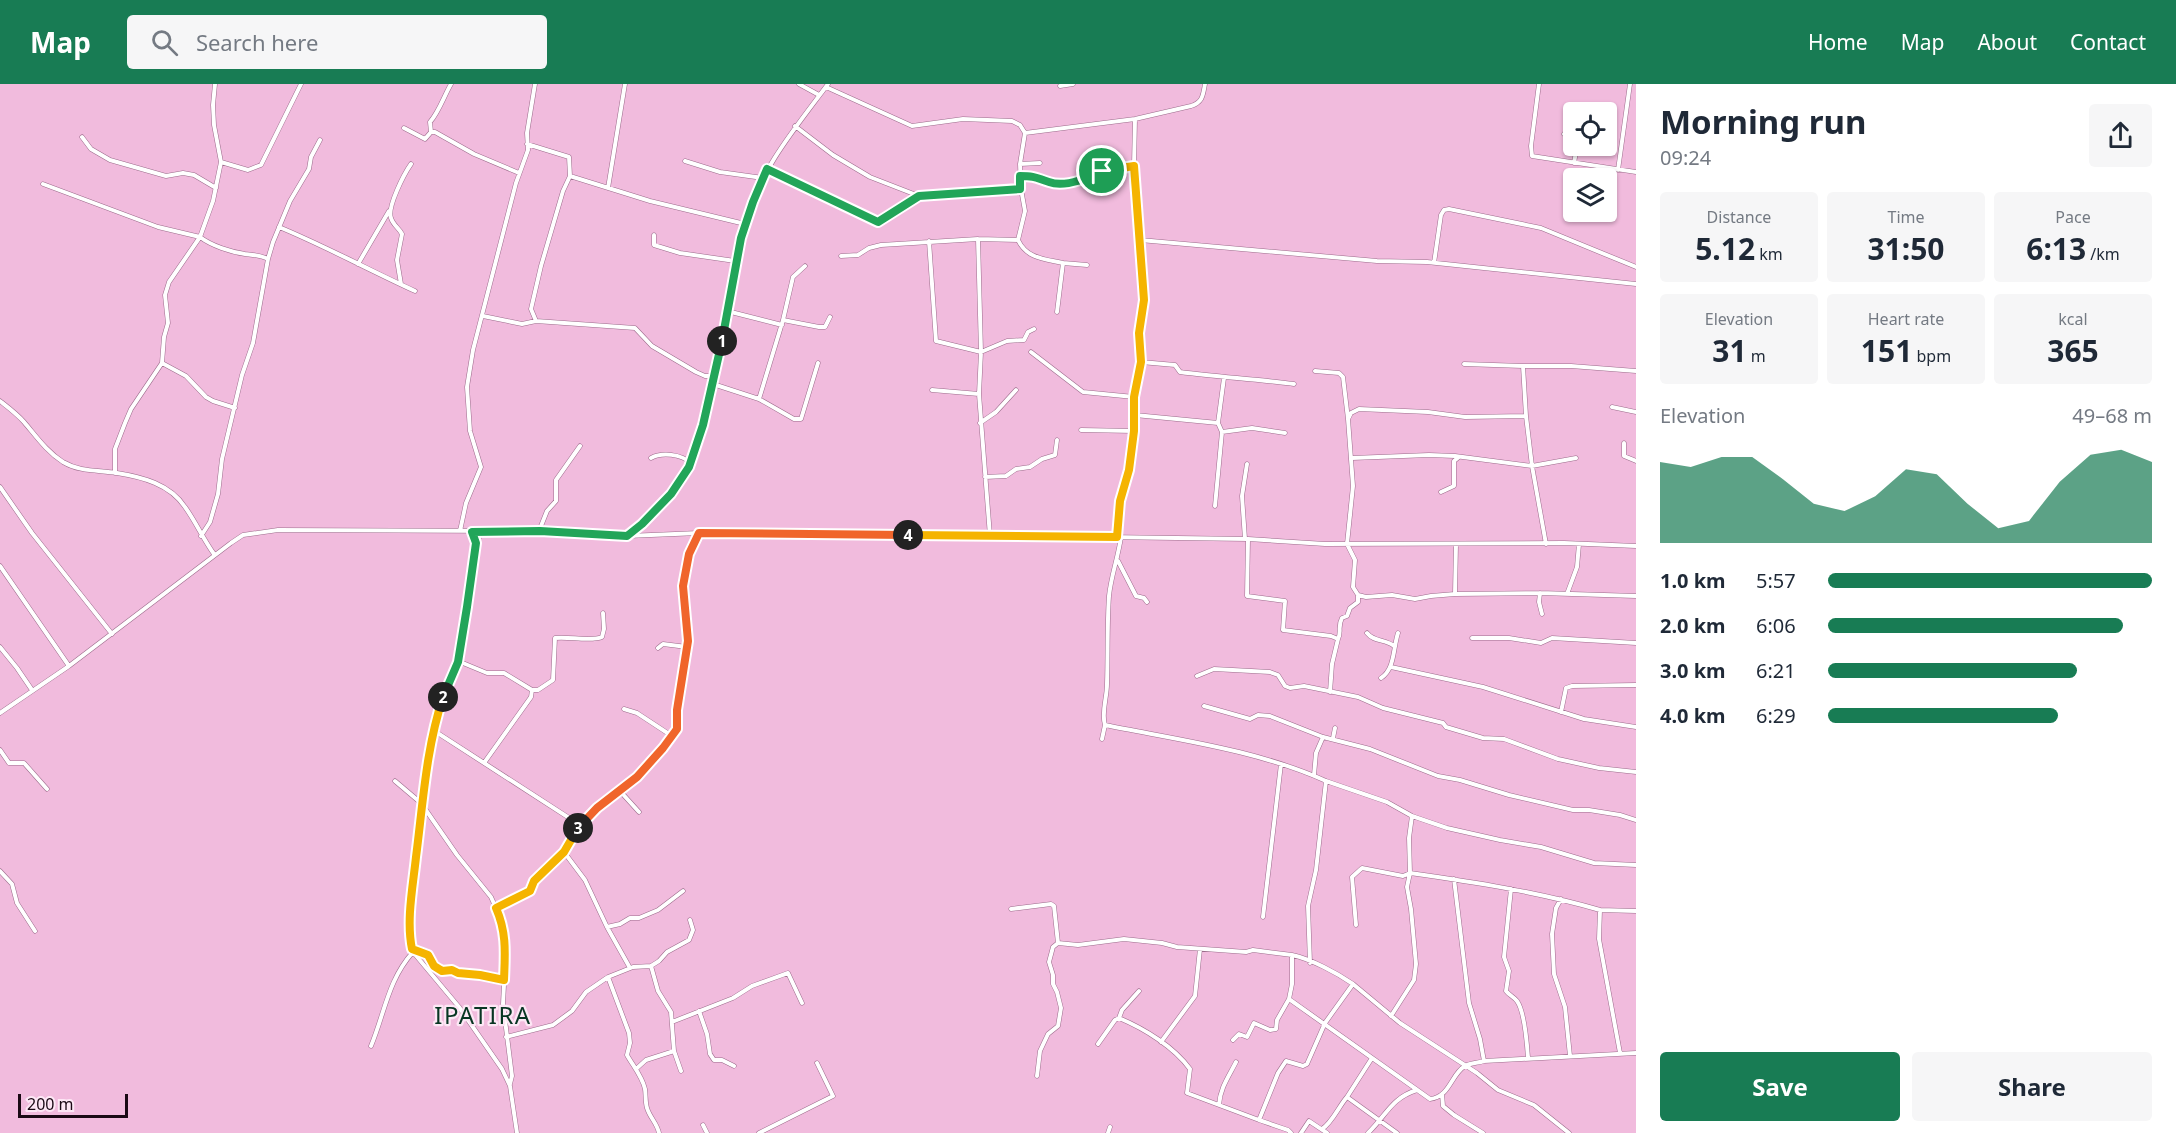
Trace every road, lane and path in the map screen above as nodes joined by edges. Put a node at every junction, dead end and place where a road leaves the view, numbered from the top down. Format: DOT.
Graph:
graph roads {
  1 [pos="215,84"];
  2 [pos="301,84"];
  3 [pos="451,84"];
  4 [pos="535,84"];
  5 [pos="625,84"];
  6 [pos="799,84"];
  7 [pos="1073,84"];
  8 [pos="1205,84"];
  9 [pos="1539,84"];
  10 [pos="1630,84"];
  11 [pos="827,85"];
  12 [pos="1059,86"];
  13 [pos="819,95"];
  14 [pos="1135,119"];
  15 [pos="795,126"];
  16 [pos="404,128"];
  17 [pos="431,132"];
  18 [pos="1025,133"];
  19 [pos="82,137"];
  20 [pos="320,140"];
  21 [pos="527,144"];
  22 [pos="1575,156"];
  23 [pos="685,161"];
  24 [pos="221,162"];
  25 [pos="1040,163"];
  26 [pos="1574,163"];
  27 [pos="411,164"];
  28 [pos="1020,164"];
  29 [pos="1134,166"];
  30 [pos="767,169"];
  31 [pos="1618,170"];
  32 [pos="1636,172"];
  33 [pos="519,174"];
  34 [pos="1020,176"];
  35 [pos="570,177"];
  36 [pos="764,178"];
  37 [pos="43,184"];
  38 [pos="608,188"];
  39 [pos="216,189"];
  40 [pos="1020,189"];
  41 [pos="919,196"];
  42 [pos="389,210"];
  43 [pos="745,224"];
  44 [pos="279,227"];
  45 [pos="654,235"];
  46 [pos="200,237"];
  47 [pos="978,239"];
  48 [pos="1018,240"];
  49 [pos="1140,240"];
  50 [pos="929,241"];
  51 [pos="841,256"];
  52 [pos="268,259"];
  53 [pos="735,261"];
  54 [pos="1063,263"];
  55 [pos="1434,263"];
  56 [pos="358,264"];
  57 [pos="1087,265"];
  58 [pos="805,266"];
  59 [pos="1636,267"];
  60 [pos="401,284"];
  61 [pos="1636,284"];
  62 [pos="415,291"];
  63 [pos="727,311"];
  64 [pos="1058,312"];
  65 [pos="483,316"];
  66 [pos="830,317"];
  67 [pos="536,321"];
  68 [pos="782,322"];
  69 [pos="1034,329"];
  70 [pos="981,352"];
  71 [pos="1031,352"];
  72 [pos="1141,362"];
  73 [pos="162,363"];
  74 [pos="818,363"];
  75 [pos="1464,364"];
  76 [pos="1523,366"];
  77 [pos="1316,371"];
  78 [pos="1636,371"];
  79 [pos="714,376"];
  80 [pos="1224,378"];
  81 [pos="713,384"];
  82 [pos="1294,384"];
  83 [pos="932,390"];
  84 [pos="1016,390"];
  85 [pos="979,394"];
  86 [pos="1134,397"];
  87 [pos="759,399"];
  88 [pos="0,401"];
  89 [pos="1612,407"];
  90 [pos="235,408"];
  91 [pos="1636,412"];
  92 [pos="1136,415"];
  93 [pos="1526,416"];
  94 [pos="1348,419"];
  95 [pos="980,423"];
  96 [pos="1218,423"];
  97 [pos="1081,430"];
  98 [pos="1134,431"];
  99 [pos="1222,432"];
  100 [pos="1285,433"];
  101 [pos="1057,440"];
  102 [pos="1624,443"];
  103 [pos="580,446"];
  104 [pos="1460,457"];
  105 [pos="651,458"];
  106 [pos="1352,458"];
  107 [pos="1576,458"];
  108 [pos="1636,461"];
  109 [pos="691,463"];
  110 [pos="1247,464"];
  111 [pos="1532,466"];
  112 [pos="115,473"];
  113 [pos="985,477"];
  114 [pos="0,487"];
  115 [pos="1441,492"];
  116 [pos="1215,506"];
  117 [pos="460,531"];
  118 [pos="540,531"];
  119 [pos="472,532"];
  120 [pos="482,532"];
  121 [pos="699,533"];
  122 [pos="201,536"];
  123 [pos="627,536"];
  124 [pos="990,536"];
  125 [pos="1119,537"];
  126 [pos="1247,538"];
  127 [pos="476,543"];
  128 [pos="1347,544"];
  129 [pos="1456,544"];
  130 [pos="1546,544"];
  131 [pos="1579,544"];
  132 [pos="1636,546"];
  133 [pos="214,554"];
  134 [pos="1118,561"];
  135 [pos="0,566"];
  136 [pos="1540,593"];
  137 [pos="1455,594"];
  138 [pos="1567,594"];
  139 [pos="1358,595"];
  140 [pos="1636,596"];
  141 [pos="1147,602"];
  142 [pos="603,613"];
  143 [pos="1542,614"];
  144 [pos="1367,633"];
  145 [pos="1398,633"];
  146 [pos="112,634"];
  147 [pos="1472,638"];
  148 [pos="1338,639"];
  149 [pos="1636,643"];
  150 [pos="1394,646"];
  151 [pos="0,647"];
  152 [pos="687,647"];
  153 [pos="658,648"];
  154 [pos="458,662"];
  155 [pos="69,666"];
  156 [pos="1391,667"];
  157 [pos="1197,676"];
  158 [pos="1380,678"];
  159 [pos="1636,685"];
  160 [pos="32,690"];
  161 [pos="532,690"];
  162 [pos="1330,692"];
  163 [pos="1204,706"];
  164 [pos="624,709"];
  165 [pos="0,712"];
  166 [pos="1561,712"];
  167 [pos="1105,725"];
  168 [pos="1636,727"];
  169 [pos="1335,728"];
  170 [pos="433,730"];
  171 [pos="672,735"];
  172 [pos="1323,737"];
  173 [pos="1102,738"];
  174 [pos="1333,738"];
  175 [pos="0,750"];
  176 [pos="484,762"];
  177 [pos="1281,764"];
  178 [pos="1636,772"];
  179 [pos="1314,776"];
  180 [pos="395,781"];
  181 [pos="1326,781"];
  182 [pos="47,789"];
  183 [pos="620,790"];
  184 [pos="421,803"];
  185 [pos="639,812"];
  186 [pos="1412,816"];
  187 [pos="1636,820"];
  188 [pos="580,825"];
  189 [pos="564,852"];
  190 [pos="1636,865"];
  191 [pos="0,871"];
  192 [pos="1410,873"];
  193 [pos="1454,879"];
  194 [pos="1511,889"];
  195 [pos="683,891"];
  196 [pos="1561,899"];
  197 [pos="496,908"];
  198 [pos="1011,909"];
  199 [pos="1600,910"];
  200 [pos="1636,911"];
  201 [pos="1263,916"];
  202 [pos="690,920"];
  203 [pos="1356,925"];
  204 [pos="607,927"];
  205 [pos="35,931"];
  206 [pos="1058,943"];
  207 [pos="1200,949"];
  208 [pos="412,950"];
  209 [pos="1292,955"];
  210 [pos="1310,963"];
  211 [pos="651,966"];
  212 [pos="630,968"];
  213 [pos="608,977"];
  214 [pos="504,980"];
  215 [pos="1353,984"];
  216 [pos="1139,991"];
  217 [pos="1288,999"];
  218 [pos="802,1003"];
  219 [pos="699,1011"];
  220 [pos="1391,1016"];
  221 [pos="1119,1018"];
  222 [pos="672,1022"];
  223 [pos="1325,1023"];
  224 [pos="507,1036"];
  225 [pos="1233,1040"];
  226 [pos="1161,1042"];
  227 [pos="1098,1044"];
  228 [pos="371,1046"];
  229 [pos="674,1051"];
  230 [pos="1620,1053"];
  231 [pos="1636,1053"];
  232 [pos="1570,1056"];
  233 [pos="1372,1058"];
  234 [pos="1528,1058"];
  235 [pos="1484,1061"];
  236 [pos="1236,1062"];
  237 [pos="817,1063"];
  238 [pos="734,1066"];
  239 [pos="1464,1066"];
  240 [pos="636,1069"];
  241 [pos="681,1071"];
  242 [pos="1037,1076"];
  243 [pos="510,1082"];
  244 [pos="1417,1090"];
  245 [pos="1442,1094"];
  246 [pos="1347,1097"];
  247 [pos="1219,1105"];
  248 [pos="1259,1120"];
  249 [pos="1380,1121"];
  250 [pos="703,1125"];
  251 [pos="1110,1127"];
  252 [pos="1322,1129"];
  253 [pos="517,1133"];
  254 [pos="659,1133"];
  255 [pos="707,1133"];
  256 [pos="759,1133"];
  257 [pos="1108,1133"];
  258 [pos="1291,1133"];
  259 [pos="1301,1133"];
  260 [pos="1327,1133"];
  261 [pos="1368,1133"];
  262 [pos="1397,1133"];
  263 [pos="1483,1133"];
  264 [pos="1569,1133"];
  1 -- 24 [label="street"];
  2 -- 24 [label="street"];
  3 -- 17 [label="street"];
  4 -- 21 [label="street"];
  5 -- 38 [label="street"];
  6 -- 13 [label="street"];
  7 -- 12 [label="street"];
  8 -- 14 [label="street"];
  9 -- 26 [label="street"];
  10 -- 31 [label="street"];
  11 -- 13 [label="street"];
  11 -- 18 [label="street"];
  13 -- 15 [label="street"];
  14 -- 18 [label="street"];
  14 -- 29 [label="street"];
  15 -- 30 [label="street"];
  15 -- 41 [label="street"];
  16 -- 17 [label="street"];
  17 -- 33 [label="street"];
  18 -- 28 [label="street"];
  19 -- 39 [label="street"];
  20 -- 44 [label="street"];
  21 -- 33 [label="street"];
  21 -- 35 [label="street"];
  22 -- 26 [label="street"];
  23 -- 36 [label="street"];
  24 -- 39 [label="street"];
  25 -- 28 [label="street"];
  26 -- 31 [label="street"];
  27 -- 42 [label="street"];
  28 -- 34 [label="street"];
  29 -- 34 [label="street"];
  29 -- 49 [label="street"];
  30 -- 36 [label="street"];
  30 -- 41 [label="street"];
  31 -- 32 [label="street"];
  33 -- 65 [label="street"];
  34 -- 40 [label="street"];
  35 -- 38 [label="street"];
  35 -- 67 [label="street"];
  36 -- 43 [label="street"];
  37 -- 46 [label="street"];
  38 -- 43 [label="street"];
  39 -- 46 [label="street"];
  40 -- 41 [label="street"];
  40 -- 48 [label="street"];
  42 -- 56 [label="street"];
  42 -- 60 [label="street"];
  43 -- 53 [label="street"];
  44 -- 52 [label="street"];
  44 -- 56 [label="street"];
  45 -- 53 [label="street"];
  46 -- 52 [label="street"];
  46 -- 73 [label="street"];
  47 -- 48 [label="street"];
  47 -- 50 [label="street"];
  47 -- 70 [label="street"];
  48 -- 54 [label="street"];
  49 -- 55 [label="street"];
  49 -- 72 [label="street"];
  50 -- 51 [label="street"];
  50 -- 70 [label="street"];
  52 -- 90 [label="street"];
  53 -- 63 [label="street"];
  54 -- 57 [label="street"];
  54 -- 64 [label="street"];
  55 -- 59 [label="street"];
  55 -- 61 [label="street"];
  56 -- 60 [label="street"];
  58 -- 68 [label="street"];
  60 -- 62 [label="street"];
  63 -- 68 [label="street"];
  63 -- 79 [label="street"];
  65 -- 67 [label="street"];
  65 -- 117 [label="street"];
  66 -- 68 [label="street"];
  67 -- 79 [label="street"];
  68 -- 87 [label="street"];
  69 -- 70 [label="street"];
  70 -- 85 [label="street"];
  71 -- 86 [label="street"];
  72 -- 80 [label="street"];
  72 -- 86 [label="street"];
  73 -- 90 [label="street"];
  73 -- 112 [label="street"];
  74 -- 87 [label="street"];
  75 -- 76 [label="street"];
  76 -- 78 [label="street"];
  76 -- 93 [label="street"];
  77 -- 94 [label="street"];
  79 -- 81 [label="street"];
  80 -- 82 [label="street"];
  80 -- 96 [label="street"];
  81 -- 87 [label="street"];
  81 -- 109 [label="street"];
  83 -- 85 [label="street"];
  84 -- 95 [label="street"];
  85 -- 95 [label="street"];
  86 -- 92 [label="street"];
  88 -- 112 [label="street"];
  89 -- 91 [label="street"];
  90 -- 122 [label="street"];
  92 -- 96 [label="street"];
  92 -- 98 [label="street"];
  93 -- 94 [label="street"];
  93 -- 111 [label="street"];
  94 -- 106 [label="street"];
  95 -- 113 [label="street"];
  96 -- 99 [label="street"];
  97 -- 98 [label="street"];
  98 -- 125 [label="street"];
  99 -- 100 [label="street"];
  99 -- 116 [label="street"];
  101 -- 113 [label="street"];
  102 -- 108 [label="street"];
  103 -- 118 [label="street"];
  104 -- 106 [label="street"];
  104 -- 111 [label="street"];
  104 -- 115 [label="street"];
  105 -- 109 [label="street"];
  106 -- 128 [label="street"];
  107 -- 111 [label="street"];
  109 -- 123 [label="street"];
  110 -- 126 [label="street"];
  111 -- 130 [label="street"];
  112 -- 122 [label="street"];
  113 -- 124 [label="street"];
  114 -- 146 [label="street"];
  117 -- 119 [label="street"];
  117 -- 133 [label="street"];
  118 -- 120 [label="street"];
  118 -- 123 [label="street"];
  119 -- 120 [label="street"];
  119 -- 127 [label="street"];
  120 -- 127 [label="street"];
  121 -- 123 [label="street"];
  121 -- 124 [label="street"];
  121 -- 152 [label="street"];
  122 -- 133 [label="street"];
  124 -- 125 [label="street"];
  125 -- 126 [label="street"];
  125 -- 134 [label="street"];
  126 -- 128 [label="street"];
  126 -- 148 [label="street"];
  127 -- 154 [label="street"];
  128 -- 129 [label="street"];
  128 -- 139 [label="street"];
  129 -- 130 [label="street"];
  129 -- 137 [label="street"];
  130 -- 131 [label="street"];
  131 -- 132 [label="street"];
  131 -- 138 [label="street"];
  133 -- 146 [label="street"];
  134 -- 141 [label="street"];
  134 -- 167 [label="street"];
  135 -- 155 [label="street"];
  136 -- 137 [label="street"];
  136 -- 138 [label="street"];
  136 -- 143 [label="street"];
  137 -- 139 [label="street"];
  138 -- 140 [label="street"];
  139 -- 148 [label="street"];
  142 -- 161 [label="street"];
  144 -- 150 [label="street"];
  145 -- 150 [label="street"];
  146 -- 155 [label="street"];
  147 -- 149 [label="street"];
  148 -- 162 [label="street"];
  150 -- 156 [label="street"];
  151 -- 160 [label="street"];
  152 -- 153 [label="street"];
  152 -- 171 [label="street"];
  154 -- 161 [label="street"];
  154 -- 170 [label="street"];
  155 -- 160 [label="street"];
  156 -- 158 [label="street"];
  156 -- 166 [label="street"];
  157 -- 162 [label="street"];
  159 -- 166 [label="street"];
  160 -- 165 [label="street"];
  161 -- 176 [label="street"];
  162 -- 178 [label="street"];
  163 -- 172 [label="street"];
  164 -- 171 [label="street"];
  166 -- 168 [label="street"];
  167 -- 173 [label="street"];
  167 -- 177 [label="street"];
  169 -- 174 [label="street"];
  170 -- 176 [label="street"];
  170 -- 184 [label="street"];
  171 -- 183 [label="street"];
  172 -- 174 [label="street"];
  172 -- 179 [label="street"];
  174 -- 187 [label="street"];
  175 -- 182 [label="street"];
  176 -- 188 [label="street"];
  177 -- 179 [label="street"];
  177 -- 201 [label="street"];
  179 -- 181 [label="street"];
  180 -- 184 [label="street"];
  181 -- 186 [label="street"];
  181 -- 210 [label="street"];
  183 -- 185 [label="street"];
  183 -- 188 [label="street"];
  184 -- 197 [label="street"];
  184 -- 208 [label="street"];
  186 -- 190 [label="street"];
  186 -- 192 [label="street"];
  188 -- 189 [label="street"];
  189 -- 197 [label="street"];
  189 -- 204 [label="street"];
  191 -- 205 [label="street"];
  192 -- 193 [label="street"];
  192 -- 203 [label="street"];
  192 -- 220 [label="street"];
  193 -- 194 [label="street"];
  193 -- 235 [label="street"];
  194 -- 196 [label="street"];
  194 -- 234 [label="street"];
  195 -- 204 [label="street"];
  196 -- 199 [label="street"];
  196 -- 232 [label="street"];
  197 -- 214 [label="street"];
  198 -- 206 [label="street"];
  199 -- 200 [label="street"];
  199 -- 230 [label="street"];
  202 -- 211 [label="street"];
  204 -- 212 [label="street"];
  206 -- 207 [label="street"];
  206 -- 242 [label="street"];
  207 -- 209 [label="street"];
  207 -- 226 [label="street"];
  208 -- 214 [label="street"];
  208 -- 228 [label="street"];
  208 -- 243 [label="street"];
  209 -- 210 [label="street"];
  209 -- 217 [label="street"];
  210 -- 215 [label="street"];
  211 -- 212 [label="street"];
  211 -- 222 [label="street"];
  212 -- 213 [label="street"];
  213 -- 224 [label="street"];
  213 -- 240 [label="street"];
  214 -- 224 [label="street"];
  215 -- 220 [label="street"];
  215 -- 223 [label="street"];
  216 -- 221 [label="street"];
  217 -- 223 [label="street"];
  217 -- 225 [label="street"];
  218 -- 219 [label="street"];
  219 -- 222 [label="street"];
  219 -- 238 [label="street"];
  220 -- 239 [label="street"];
  221 -- 226 [label="street"];
  221 -- 227 [label="street"];
  222 -- 229 [label="street"];
  223 -- 233 [label="street"];
  223 -- 248 [label="street"];
  224 -- 243 [label="street"];
  226 -- 247 [label="street"];
  229 -- 240 [label="street"];
  229 -- 241 [label="street"];
  230 -- 231 [label="street"];
  230 -- 232 [label="street"];
  232 -- 234 [label="street"];
  233 -- 244 [label="street"];
  233 -- 246 [label="street"];
  234 -- 235 [label="street"];
  235 -- 239 [label="street"];
  236 -- 247 [label="street"];
  237 -- 256 [label="street"];
  239 -- 245 [label="street"];
  239 -- 264 [label="street"];
  240 -- 254 [label="street"];
  243 -- 253 [label="street"];
  244 -- 245 [label="street"];
  244 -- 249 [label="street"];
  245 -- 263 [label="street"];
  246 -- 249 [label="street"];
  246 -- 252 [label="street"];
  247 -- 248 [label="street"];
  248 -- 258 [label="street"];
  249 -- 261 [label="street"];
  249 -- 262 [label="street"];
  250 -- 255 [label="street"];
  251 -- 257 [label="street"];
  252 -- 259 [label="street"];
  252 -- 260 [label="street"];
}
